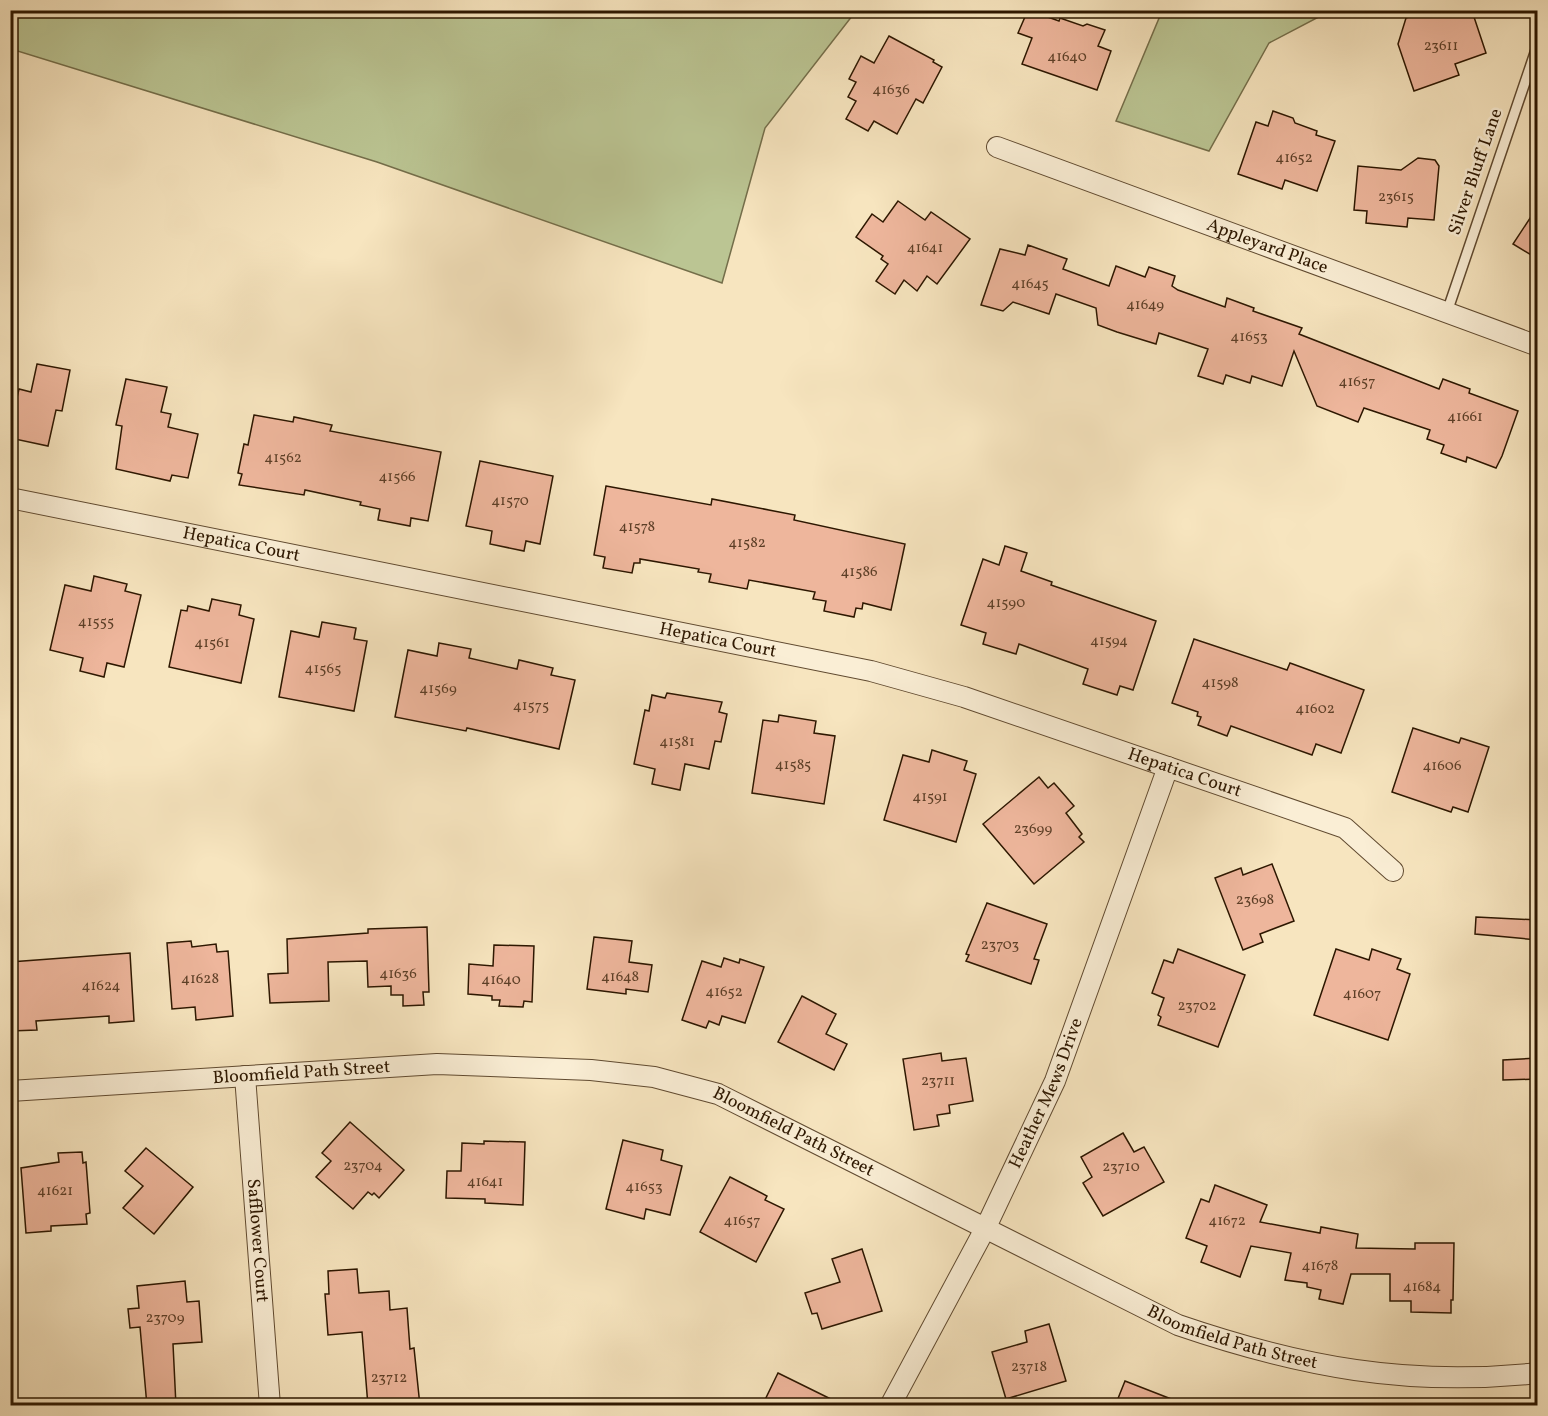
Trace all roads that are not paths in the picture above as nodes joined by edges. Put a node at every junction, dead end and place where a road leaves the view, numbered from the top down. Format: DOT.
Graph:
graph roads {
  1 [pos="1538,44"];
  2 [pos="997,147"];
  3 [pos="1447,312"];
  4 [pos="1538,346"];
  5 [pos="10,498"];
  6 [pos="1168,767"];
  7 [pos="1393,871"];
  8 [pos="245,1076"];
  9 [pos="10,1091"];
  10 [pos="986,1227"];
  11 [pos="1538,1373"];
  12 [pos="270,1406"];
  13 [pos="890,1406"];
  1 -- 3 [label="lane, Silver Bluff Lane"];
  2 -- 3 [label="street, Appleyard Place"];
  3 -- 4 [label="street, Appleyard Place"];
  5 -- 6 [label="street, Hepatica Court"];
  6 -- 7 [label="street, Hepatica Court"];
  6 -- 10 [label="street, Heather Mews Drive"];
  8 -- 9 [label="street, Bloomfield Path Street"];
  8 -- 10 [label="street, Bloomfield Path Street"];
  8 -- 12 [label="street, Safflower Court"];
  10 -- 11 [label="street, Bloomfield Path Street"];
  10 -- 13 [label="street, Heather Mews Drive"];
}
